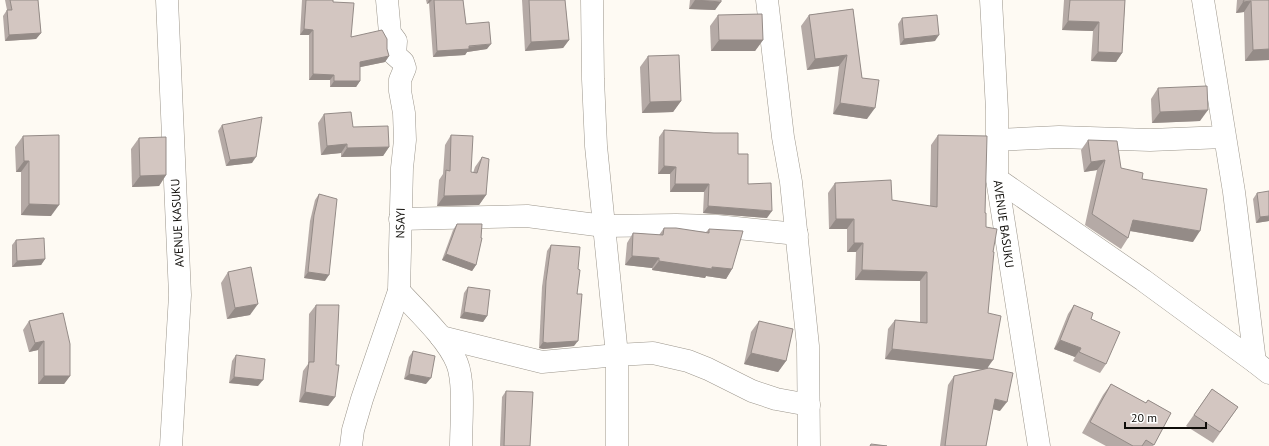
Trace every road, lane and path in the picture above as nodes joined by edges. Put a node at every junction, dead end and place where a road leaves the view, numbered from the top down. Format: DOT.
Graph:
graph roads {
  1 [pos="167,0"];
  2 [pos="387,0"];
  3 [pos="592,0"];
  4 [pos="767,0"];
  5 [pos="991,0"];
  6 [pos="1203,0"];
  7 [pos="1224,137"];
  8 [pos="997,140"];
  9 [pos="997,179"];
  10 [pos="400,219"];
  11 [pos="604,226"];
  12 [pos="797,234"];
  13 [pos="399,291"];
  14 [pos="441,337"];
  15 [pos="618,355"];
  16 [pos="1262,367"];
  17 [pos="809,405"];
  18 [pos="171,446"];
  19 [pos="351,446"];
  20 [pos="461,446"];
  21 [pos="617,446"];
  22 [pos="809,446"];
  23 [pos="1039,446"];
  1 -- 18 [label="street, AVENUE KASUKU"];
  2 -- 10 [label="street, NSAYI"];
  3 -- 11 [label="street"];
  4 -- 12 [label="street"];
  5 -- 8 [label="street, AVENUE BASUKU"];
  6 -- 7 [label="street"];
  7 -- 8 [label="street"];
  7 -- 16 [label="street"];
  8 -- 9 [label="street, AVENUE BASUKU"];
  9 -- 16 [label="street"];
  9 -- 23 [label="street, AVENUE BASUKU"];
  10 -- 11 [label="street"];
  10 -- 13 [label="street, NSAYI"];
  11 -- 12 [label="street"];
  11 -- 15 [label="street"];
  12 -- 17 [label="street"];
  13 -- 14 [label="street"];
  13 -- 19 [label="street, NSAYI"];
  14 -- 15 [label="street"];
  14 -- 20 [label="street"];
  15 -- 17 [label="street"];
  15 -- 21 [label="street"];
  17 -- 22 [label="street"];
}
